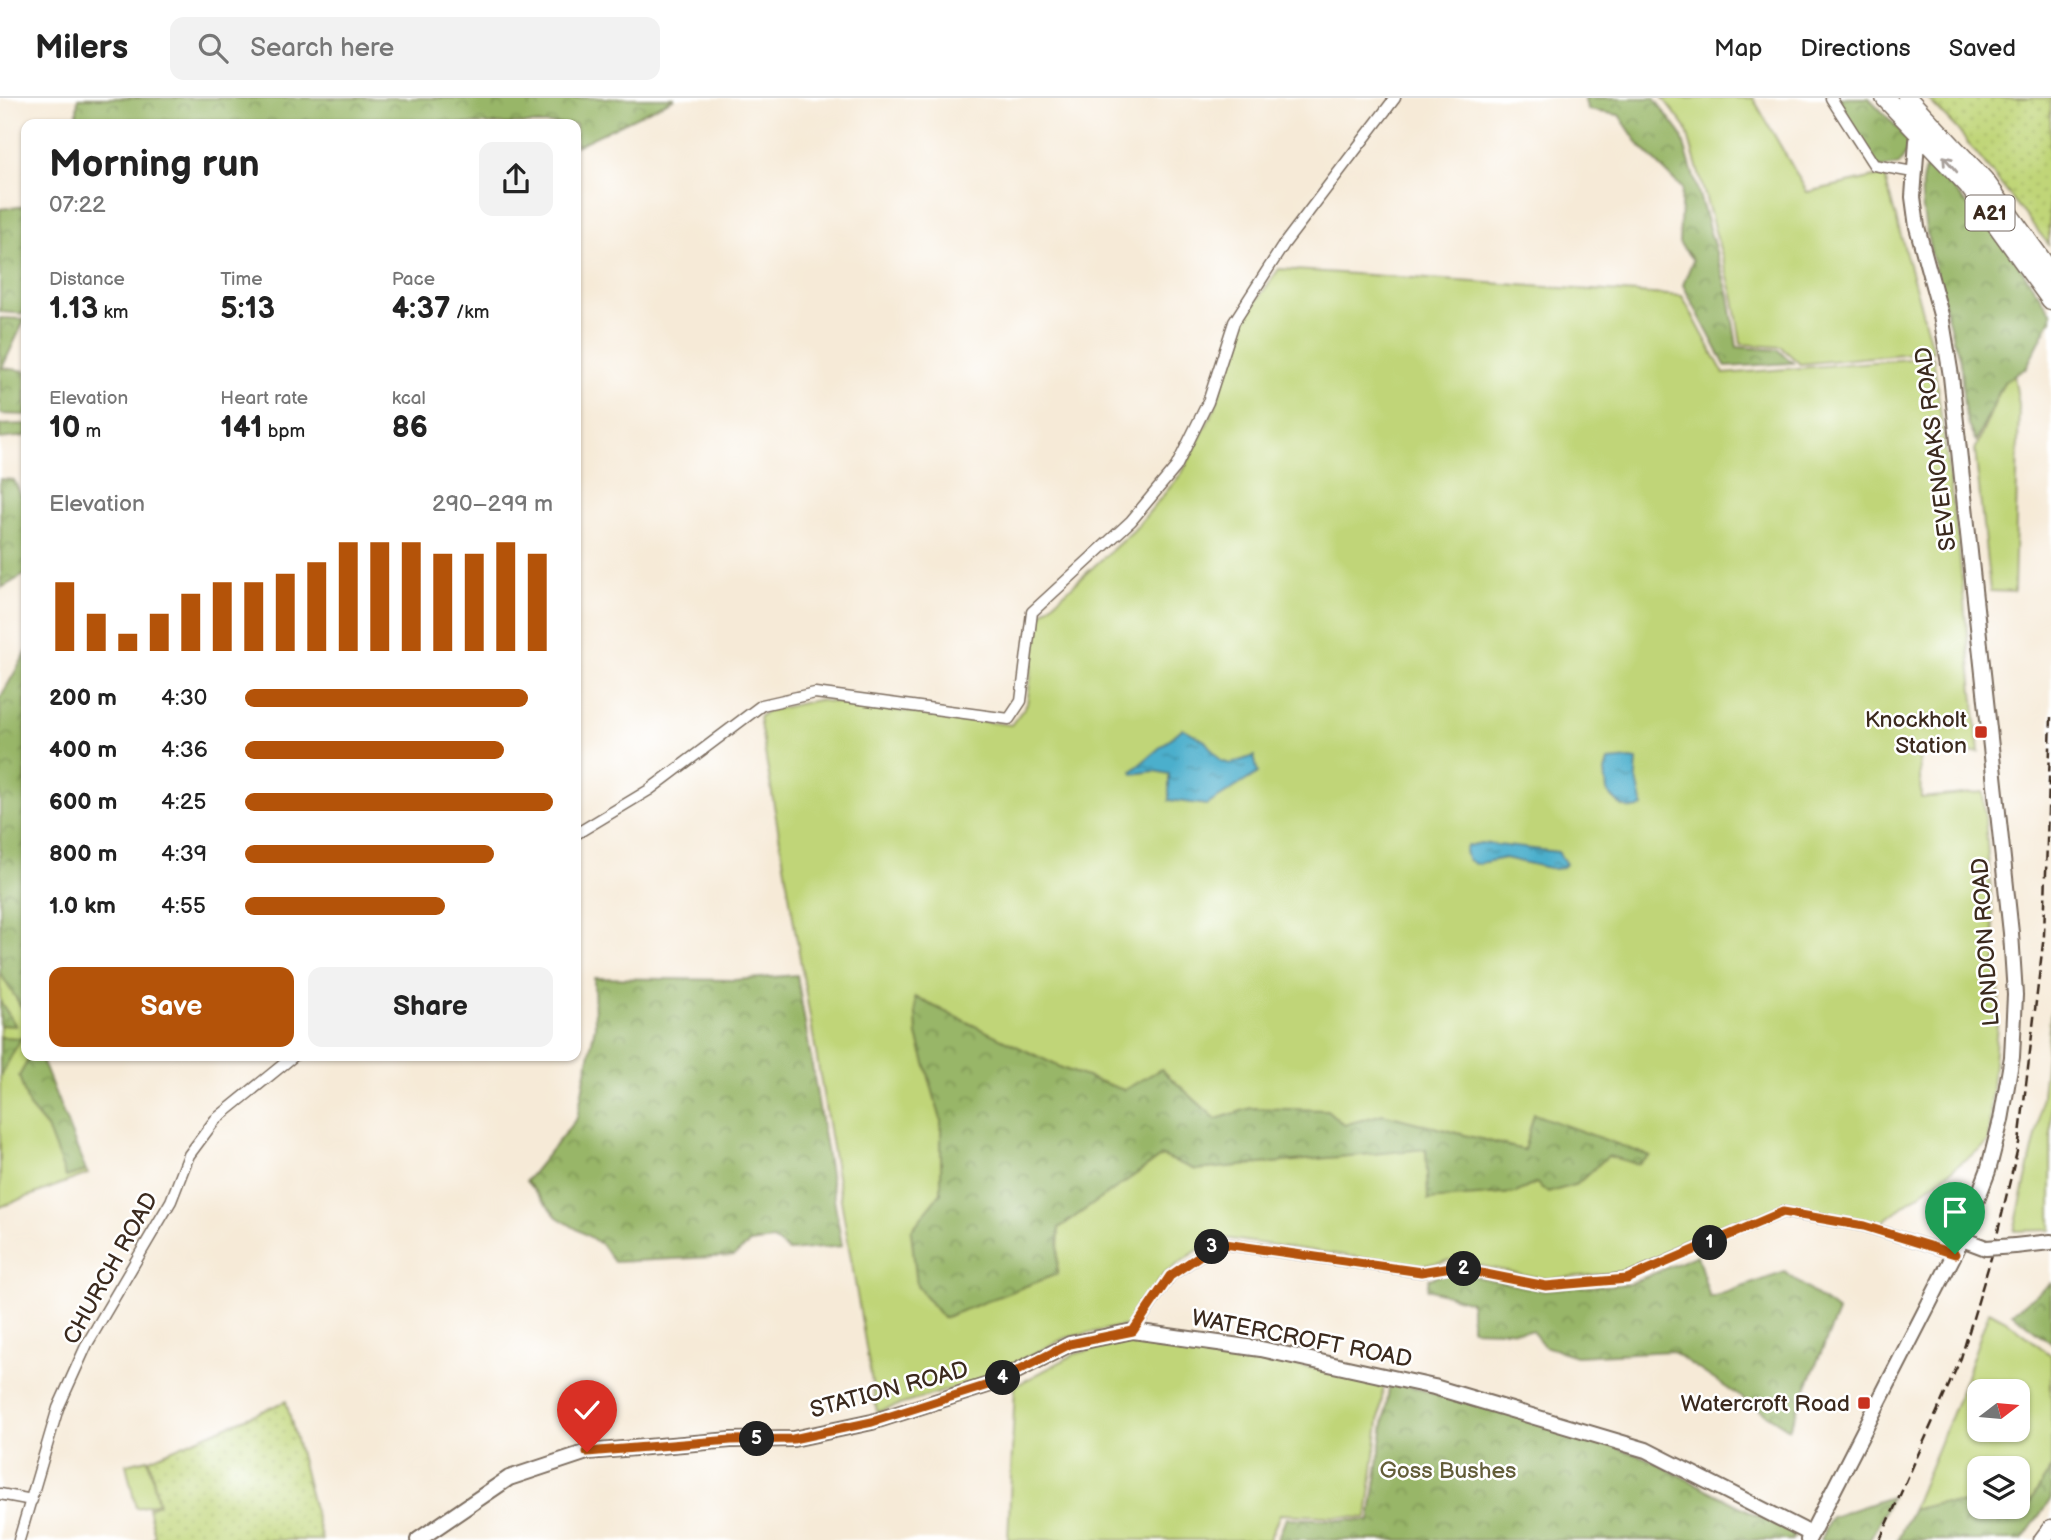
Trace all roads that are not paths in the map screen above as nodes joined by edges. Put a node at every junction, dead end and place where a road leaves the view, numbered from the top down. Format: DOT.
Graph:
graph roads {
  1 [pos="1395,98"];
  2 [pos="1830,98"];
  3 [pos="1885,98"];
  4 [pos="1907,98"];
  5 [pos="1924,125"];
  6 [pos="1913,172"];
  7 [pos="2051,272"];
  8 [pos="2050,299"];
  9 [pos="1988,724"];
  10 [pos="581,831"];
  11 [pos="288,1061"];
  12 [pos="1962,1239"];
  13 [pos="2051,1242"];
  14 [pos="1955,1254"];
  15 [pos="1133,1331"];
  16 [pos="0,1494"];
  17 [pos="33,1500"];
  18 [pos="2051,1528"];
  19 [pos="1809,1537"];
  20 [pos="19,1540"];
  21 [pos="418,1540"];
  22 [pos="2042,1540"];
  1 -- 10 [label="street"];
  2 -- 6 [label="street"];
  3 -- 5 [label="highway, A21"];
  4 -- 5 [label="highway, A21"];
  5 -- 6 [label="street, SEVENOAKS ROAD"];
  5 -- 7 [label="highway, A21"];
  8 -- 5 [label="highway, A21, one-way"];
  6 -- 9 [label="street, SEVENOAKS ROAD"];
  9 -- 12 [label="street, LONDON ROAD"];
  11 -- 17 [label="street, CHURCH ROAD"];
  12 -- 13 [label="street, bridge"];
  12 -- 14 [label="street, LONDON ROAD"];
  14 -- 15 [label="street"];
  14 -- 19 [label="street, LONDON ROAD"];
  15 -- 19 [label="street, WATERCROFT ROAD"];
  15 -- 21 [label="street, STATION ROAD"];
  16 -- 17 [label="street"];
  17 -- 20 [label="street, CHURCH ROAD"];
  18 -- 22 [label="main road"];
}
